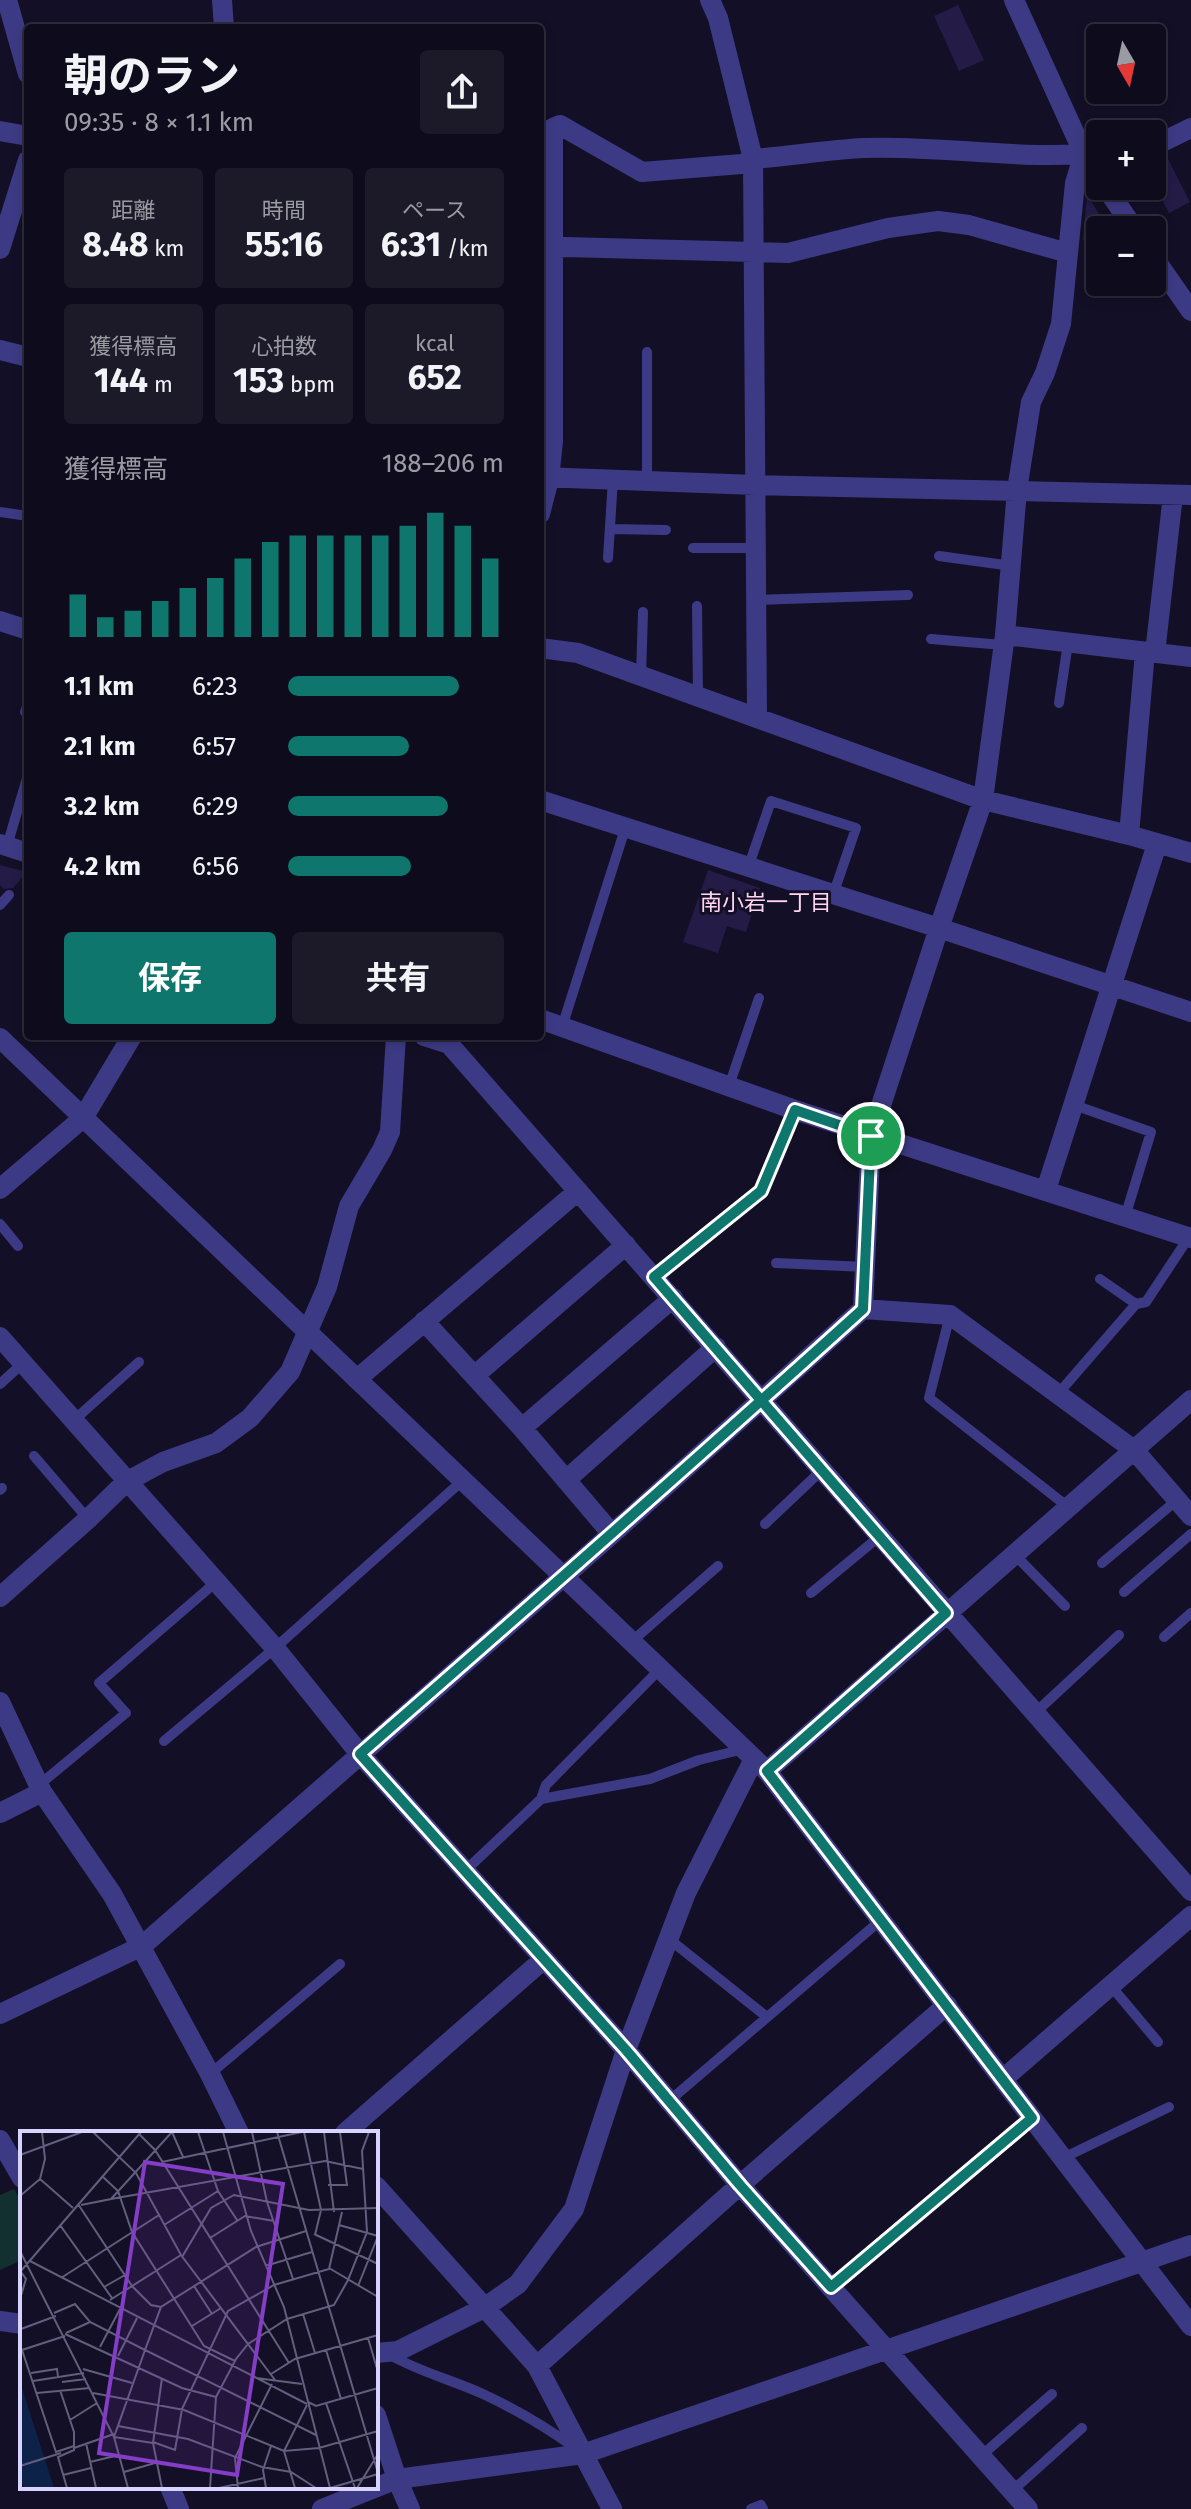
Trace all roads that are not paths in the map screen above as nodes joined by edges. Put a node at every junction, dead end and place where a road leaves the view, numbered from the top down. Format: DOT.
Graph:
graph roads {
  1 [pos="7,0"];
  2 [pos="222,0"];
  3 [pos="710,0"];
  4 [pos="1021,2"];
  5 [pos="224,24"];
  6 [pos="24,55"];
  7 [pos="1191,128"];
  8 [pos="0,131"];
  9 [pos="24,135"];
  10 [pos="1166,140"];
  11 [pos="1084,154"];
  12 [pos="1086,157"];
  13 [pos="754,161"];
  14 [pos="24,173"];
  15 [pos="1086,180"];
  16 [pos="1075,183"];
  17 [pos="0,249"];
  18 [pos="547,249"];
  19 [pos="754,250"];
  20 [pos="1068,253"];
  21 [pos="1166,275"];
  22 [pos="1191,311"];
  23 [pos="0,350"];
  24 [pos="647,352"];
  25 [pos="24,356"];
  26 [pos="547,409"];
  27 [pos="544,478"];
  28 [pos="613,479"];
  29 [pos="647,480"];
  30 [pos="756,485"];
  31 [pos="1017,490"];
  32 [pos="1182,495"];
  33 [pos="0,512"];
  34 [pos="24,515"];
  35 [pos="610,529"];
  36 [pos="666,530"];
  37 [pos="693,548"];
  38 [pos="756,548"];
  39 [pos="939,556"];
  40 [pos="608,558"];
  41 [pos="1012,566"];
  42 [pos="908,595"];
  43 [pos="756,600"];
  44 [pos="697,606"];
  45 [pos="643,612"];
  46 [pos="0,621"];
  47 [pos="24,629"];
  48 [pos="931,639"];
  49 [pos="1004,640"];
  50 [pos="1068,643"];
  51 [pos="544,649"];
  52 [pos="1150,653"];
  53 [pos="1191,657"];
  54 [pos="641,676"];
  55 [pos="698,696"];
  56 [pos="1059,703"];
  57 [pos="757,717"];
  58 [pos="24,787"];
  59 [pos="983,800"];
  60 [pos="544,801"];
  61 [pos="625,829"];
  62 [pos="1129,835"];
  63 [pos="1157,844"];
  64 [pos="4,845"];
  65 [pos="24,852"];
  66 [pos="1191,853"];
  67 [pos="748,868"];
  68 [pos="9,895"];
  69 [pos="833,895"];
  70 [pos="0,905"];
  71 [pos="939,928"];
  72 [pos="1112,986"];
  73 [pos="759,998"];
  74 [pos="1191,1012"];
  75 [pos="544,1020"];
  76 [pos="562,1027"];
  77 [pos="0,1038"];
  78 [pos="130,1040"];
  79 [pos="396,1040"];
  80 [pos="436,1040"];
  81 [pos="729,1086"];
  82 [pos="1074,1105"];
  83 [pos="795,1110"];
  84 [pos="83,1118"];
  85 [pos="871,1136"];
  86 [pos="0,1189"];
  87 [pos="1046,1190"];
  88 [pos="578,1191"];
  89 [pos="1125,1217"];
  90 [pos="0,1224"];
  91 [pos="1190,1237"];
  92 [pos="626,1245"];
  93 [pos="18,1246"];
  94 [pos="776,1263"];
  95 [pos="866,1267"];
  96 [pos="654,1277"];
  97 [pos="1100,1279"];
  98 [pos="673,1298"];
  99 [pos="1136,1304"];
  100 [pos="863,1309"];
  101 [pos="950,1315"];
  102 [pos="424,1321"];
  103 [pos="308,1332"];
  104 [pos="0,1337"];
  105 [pos="716,1347"];
  106 [pos="139,1362"];
  107 [pos="23,1363"];
  108 [pos="474,1376"];
  109 [pos="357,1379"];
  110 [pos="0,1384"];
  111 [pos="1057,1395"];
  112 [pos="762,1400"];
  113 [pos="1191,1400"];
  114 [pos="73,1421"];
  115 [pos="522,1428"];
  116 [pos="1134,1450"];
  117 [pos="34,1456"];
  118 [pos="822,1470"];
  119 [pos="566,1480"];
  120 [pos="462,1481"];
  121 [pos="126,1482"];
  122 [pos="1177,1500"];
  123 [pos="1068,1507"];
  124 [pos="1191,1516"];
  125 [pos="88,1519"];
  126 [pos="765,1524"];
  127 [pos="612,1534"];
  128 [pos="1191,1534"];
  129 [pos="880,1536"];
  130 [pos="1014,1554"];
  131 [pos="1102,1563"];
  132 [pos="718,1566"];
  133 [pos="563,1577"];
  134 [pos="216,1582"];
  135 [pos="1124,1592"];
  136 [pos="811,1593"];
  137 [pos="0,1597"];
  138 [pos="1065,1606"];
  139 [pos="946,1613"];
  140 [pos="1191,1613"];
  141 [pos="1119,1635"];
  142 [pos="1164,1637"];
  143 [pos="631,1642"];
  144 [pos="275,1648"];
  145 [pos="660,1669"];
  146 [pos="0,1702"];
  147 [pos="1035,1713"];
  148 [pos="164,1741"];
  149 [pos="360,1754"];
  150 [pos="755,1760"];
  151 [pos="40,1789"];
  152 [pos="541,1799"];
  153 [pos="0,1813"];
  154 [pos="465,1871"];
  155 [pos="1191,1891"];
  156 [pos="1191,1916"];
  157 [pos="881,1920"];
  158 [pos="669,1938"];
  159 [pos="142,1946"];
  160 [pos="544,1959"];
  161 [pos="340,1964"];
  162 [pos="1111,1986"];
  163 [pos="947,2005"];
  164 [pos="0,2014"];
  165 [pos="767,2017"];
  166 [pos="1158,2042"];
  167 [pos="626,2050"];
  168 [pos="210,2074"];
  169 [pos="1003,2079"];
  170 [pos="669,2101"];
  171 [pos="1169,2107"];
  172 [pos="1032,2118"];
  173 [pos="238,2131"];
  174 [pos="347,2131"];
  175 [pos="0,2140"];
  176 [pos="1063,2158"];
  177 [pos="20,2175"];
  178 [pos="740,2185"];
  179 [pos="378,2188"];
  180 [pos="1191,2245"];
  181 [pos="1143,2261"];
  182 [pos="831,2287"];
  183 [pos="484,2308"];
  184 [pos="0,2321"];
  185 [pos="20,2324"];
  186 [pos="1191,2326"];
  187 [pos="886,2349"];
  188 [pos="380,2352"];
  189 [pos="537,2366"];
  190 [pos="1052,2394"];
  191 [pos="378,2421"];
  192 [pos="1082,2428"];
  193 [pos="583,2454"];
  194 [pos="981,2456"];
  195 [pos="397,2479"];
  196 [pos="378,2487"];
  197 [pos="171,2489"];
  198 [pos="372,2489"];
  199 [pos="1012,2491"];
  200 [pos="179,2509"];
  201 [pos="322,2509"];
  202 [pos="410,2509"];
  203 [pos="612,2509"];
  204 [pos="751,2509"];
  205 [pos="763,2509"];
  206 [pos="1028,2509"];
  1 -- 6 [label="street"];
  2 -- 5 [label="street"];
  3 -- 13 [label="street"];
  4 -- 11 [label="street"];
  7 -- 10 [label="street"];
  8 -- 9 [label="street"];
  11 -- 12 [label="street"];
  11 -- 13 [label="street"];
  11 -- 16 [label="street"];
  13 -- 18 [label="street"];
  13 -- 19 [label="street"];
  14 -- 17 [label="street"];
  15 -- 16 [label="street"];
  16 -- 20 [label="street"];
  18 -- 19 [label="street"];
  18 -- 26 [label="street"];
  19 -- 20 [label="street"];
  19 -- 30 [label="street"];
  20 -- 31 [label="street"];
  21 -- 22 [label="street"];
  23 -- 25 [label="street"];
  24 -- 29 [label="lane"];
  26 -- 27 [label="street"];
  27 -- 28 [label="street"];
  28 -- 29 [label="street"];
  28 -- 35 [label="lane"];
  29 -- 30 [label="street"];
  30 -- 31 [label="street"];
  30 -- 38 [label="street"];
  31 -- 32 [label="street"];
  31 -- 41 [label="street"];
  32 -- 52 [label="street"];
  33 -- 34 [label="lane"];
  35 -- 36 [label="lane"];
  35 -- 40 [label="lane"];
  37 -- 38 [label="lane"];
  38 -- 43 [label="street"];
  39 -- 41 [label="lane"];
  41 -- 49 [label="street"];
  42 -- 43 [label="lane"];
  43 -- 57 [label="street"];
  44 -- 55 [label="lane"];
  45 -- 54 [label="lane"];
  46 -- 47 [label="street"];
  48 -- 49 [label="lane"];
  49 -- 50 [label="street"];
  49 -- 59 [label="street"];
  50 -- 52 [label="street"];
  50 -- 56 [label="lane"];
  51 -- 54 [label="street"];
  52 -- 53 [label="street"];
  52 -- 62 [label="street"];
  54 -- 55 [label="street"];
  55 -- 57 [label="street"];
  57 -- 59 [label="street"];
  58 -- 64 [label="lane"];
  59 -- 62 [label="street"];
  59 -- 71 [label="street"];
  60 -- 61 [label="street"];
  61 -- 67 [label="street"];
  61 -- 76 [label="lane"];
  62 -- 63 [label="street"];
  63 -- 66 [label="street"];
  63 -- 72 [label="street"];
  64 -- 65 [label="street"];
  67 -- 69 [label="street"];
  67 -- 69 [label="lane"];
  68 -- 70 [label="lane"];
  69 -- 71 [label="street"];
  71 -- 72 [label="street"];
  71 -- 85 [label="street"];
  72 -- 74 [label="street"];
  72 -- 82 [label="street"];
  73 -- 81 [label="lane"];
  75 -- 76 [label="street"];
  76 -- 81 [label="street"];
  77 -- 84 [label="street"];
  78 -- 84 [label="street"];
  79 -- 103 [label="street"];
  80 -- 88 [label="street"];
  81 -- 83 [label="street"];
  82 -- 87 [label="street"];
  82 -- 89 [label="lane"];
  83 -- 85 [label="street"];
  83 -- 96 [label="lane"];
  84 -- 86 [label="street"];
  84 -- 103 [label="street"];
  85 -- 87 [label="street"];
  85 -- 95 [label="street"];
  87 -- 89 [label="street"];
  88 -- 92 [label="street"];
  88 -- 102 [label="street"];
  89 -- 91 [label="street"];
  90 -- 93 [label="lane"];
  91 -- 99 [label="lane"];
  92 -- 96 [label="street"];
  92 -- 108 [label="street"];
  94 -- 95 [label="lane"];
  95 -- 100 [label="street"];
  96 -- 98 [label="street"];
  97 -- 99 [label="lane"];
  98 -- 105 [label="street"];
  98 -- 115 [label="street"];
  99 -- 111 [label="lane"];
  100 -- 101 [label="street"];
  100 -- 112 [label="street"];
  101 -- 111 [label="street"];
  101 -- 123 [label="lane"];
  102 -- 108 [label="street"];
  102 -- 109 [label="street"];
  103 -- 109 [label="street"];
  103 -- 121 [label="street"];
  104 -- 107 [label="street"];
  105 -- 112 [label="street"];
  105 -- 119 [label="street"];
  106 -- 114 [label="lane"];
  107 -- 110 [label="lane"];
  107 -- 114 [label="street"];
  108 -- 115 [label="street"];
  109 -- 120 [label="street"];
  111 -- 116 [label="street"];
  112 -- 118 [label="street"];
  112 -- 127 [label="street"];
  113 -- 116 [label="street"];
  114 -- 121 [label="street"];
  115 -- 119 [label="street"];
  116 -- 122 [label="street"];
  116 -- 123 [label="street"];
  117 -- 125 [label="lane"];
  118 -- 126 [label="lane"];
  118 -- 129 [label="street"];
  119 -- 127 [label="street"];
  120 -- 133 [label="street"];
  120 -- 144 [label="lane"];
  121 -- 125 [label="street"];
  121 -- 134 [label="street"];
  122 -- 124 [label="street"];
  122 -- 131 [label="lane"];
  123 -- 130 [label="street"];
  125 -- 137 [label="street"];
  127 -- 133 [label="street"];
  128 -- 135 [label="lane"];
  129 -- 136 [label="lane"];
  129 -- 139 [label="street"];
  130 -- 138 [label="lane"];
  130 -- 139 [label="street"];
  132 -- 143 [label="lane"];
  133 -- 143 [label="street"];
  133 -- 149 [label="street"];
  134 -- 144 [label="street"];
  134 -- 151 [label="lane"];
  139 -- 147 [label="street"];
  139 -- 150 [label="street"];
  140 -- 142 [label="lane"];
  141 -- 147 [label="lane"];
  143 -- 145 [label="street"];
  144 -- 148 [label="lane"];
  144 -- 149 [label="street"];
  145 -- 150 [label="street"];
  145 -- 152 [label="lane"];
  146 -- 151 [label="street"];
  147 -- 155 [label="street"];
  149 -- 154 [label="street"];
  149 -- 159 [label="street"];
  150 -- 152 [label="lane"];
  150 -- 157 [label="street"];
  150 -- 158 [label="street"];
  151 -- 153 [label="street"];
  151 -- 159 [label="street"];
  152 -- 154 [label="lane"];
  154 -- 160 [label="street"];
  156 -- 162 [label="street"];
  157 -- 163 [label="street"];
  157 -- 165 [label="lane"];
  158 -- 165 [label="lane"];
  158 -- 167 [label="street"];
  159 -- 164 [label="street"];
  159 -- 168 [label="street"];
  160 -- 167 [label="street"];
  160 -- 174 [label="street"];
  161 -- 168 [label="lane"];
  162 -- 166 [label="lane"];
  162 -- 169 [label="street"];
  163 -- 169 [label="street"];
  163 -- 178 [label="street"];
  165 -- 170 [label="lane"];
  167 -- 170 [label="street"];
  167 -- 183 [label="street"];
  168 -- 173 [label="street"];
  169 -- 172 [label="street"];
  170 -- 178 [label="street"];
  171 -- 176 [label="lane"];
  172 -- 176 [label="street"];
  172 -- 182 [label="lane"];
  175 -- 177 [label="street"];
  176 -- 181 [label="street"];
  178 -- 182 [label="street"];
  178 -- 189 [label="street"];
  179 -- 183 [label="street"];
  180 -- 181 [label="street"];
  181 -- 186 [label="street"];
  181 -- 187 [label="street"];
  182 -- 187 [label="street"];
  183 -- 188 [label="street"];
  183 -- 189 [label="street"];
  184 -- 185 [label="street"];
  187 -- 193 [label="street"];
  187 -- 194 [label="street"];
  188 -- 193 [label="lane"];
  189 -- 193 [label="street"];
  190 -- 194 [label="lane"];
  191 -- 195 [label="street"];
  192 -- 199 [label="lane"];
  193 -- 195 [label="street"];
  193 -- 203 [label="street"];
  194 -- 199 [label="street"];
  195 -- 196 [label="street"];
  195 -- 202 [label="street"];
  197 -- 200 [label="street"];
  198 -- 201 [label="street"];
  199 -- 206 [label="street"];
  204 -- 205 [label="lane"];
}
